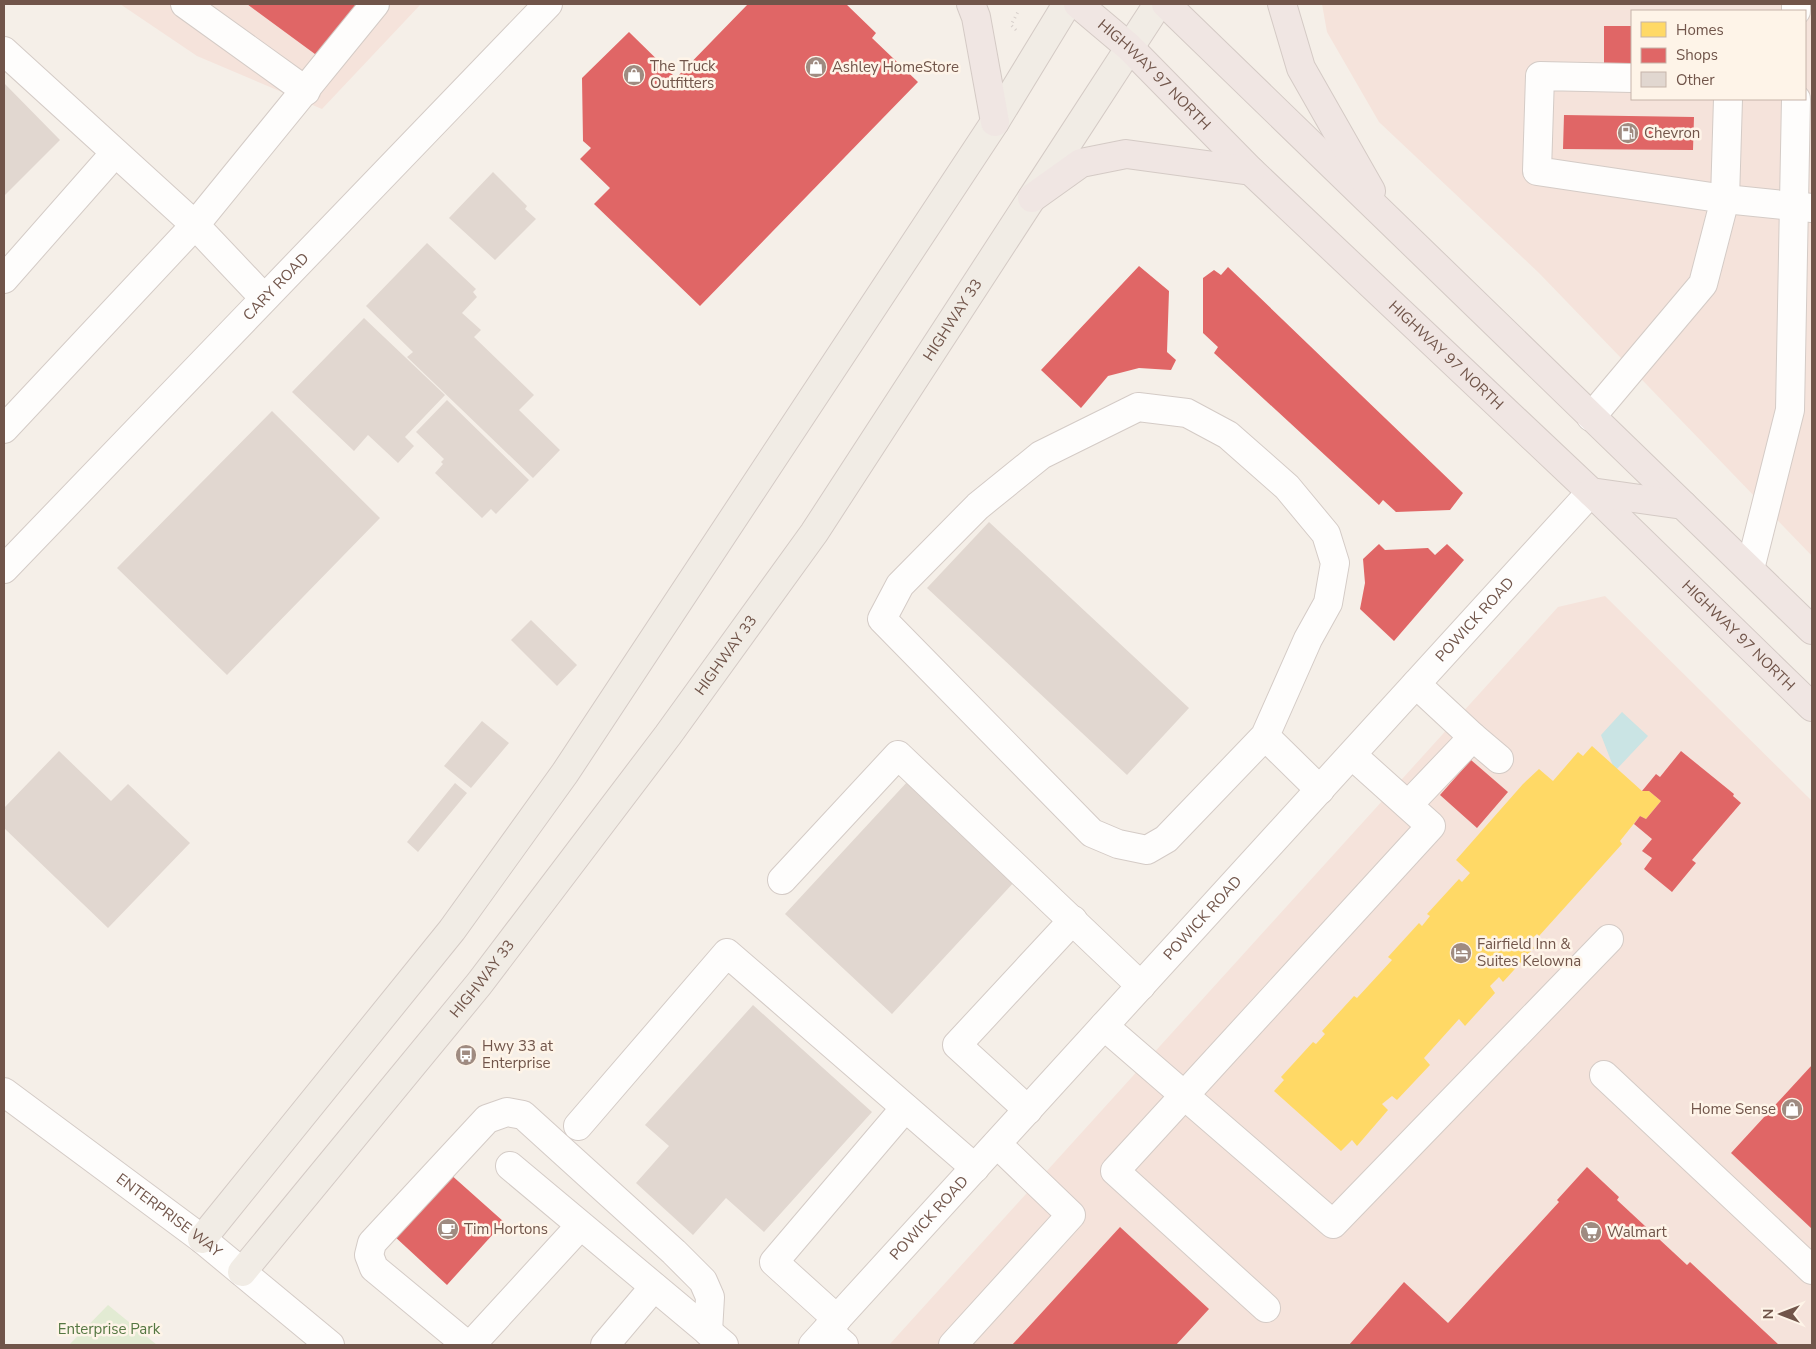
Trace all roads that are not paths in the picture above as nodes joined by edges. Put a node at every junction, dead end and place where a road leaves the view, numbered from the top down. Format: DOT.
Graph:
graph roads {
  1 [pos="185,4"];
  2 [pos="375,4"];
  3 [pos="548,4"];
  4 [pos="971,4"];
  5 [pos="1067,4"];
  6 [pos="1078,4"];
  7 [pos="1158,4"];
  8 [pos="1166,4"];
  9 [pos="1282,4"];
  10 [pos="1129,47"];
  11 [pos="4,51"];
  12 [pos="1631,78"];
  13 [pos="306,91"];
  14 [pos="1728,100"];
  15 [pos="1796,100"];
  16 [pos="994,122"];
  17 [pos="114,154"];
  18 [pos="1251,172"];
  19 [pos="1032,198"];
  20 [pos="1725,199"];
  21 [pos="1804,208"];
  22 [pos="1387,218"];
  23 [pos="195,225"];
  24 [pos="4,279"];
  25 [pos="264,298"];
  26 [pos="1591,417"];
  27 [pos="4,429"];
  28 [pos="1591,492"];
  29 [pos="1683,505"];
  30 [pos="4,568"];
  31 [pos="1750,569"];
  32 [pos="1812,630"];
  33 [pos="1416,684"];
  34 [pos="1812,707"];
  35 [pos="1265,736"];
  36 [pos="1473,737"];
  37 [pos="1352,755"];
  38 [pos="1499,759"];
  39 [pos="1320,790"];
  40 [pos="1408,805"];
  41 [pos="782,880"];
  42 [pos="1072,920"];
  43 [pos="1609,939"];
  44 [pos="1141,986"];
  45 [pos="1104,1026"];
  46 [pos="1604,1075"];
  47 [pos="4,1092"];
  48 [pos="1183,1095"];
  49 [pos="905,1108"];
  50 [pos="1028,1110"];
  51 [pos="578,1126"];
  52 [pos="997,1144"];
  53 [pos="510,1166"];
  54 [pos="975,1168"];
  55 [pos="580,1226"];
  56 [pos="202,1239"];
  57 [pos="1812,1270"];
  58 [pos="242,1272"];
  59 [pos="654,1287"];
  60 [pos="1266,1308"];
  61 [pos="830,1335"];
  62 [pos="716,1339"];
  63 [pos="330,1345"];
  64 [pos="467,1345"];
  65 [pos="471,1345"];
  66 [pos="605,1345"];
  67 [pos="953,1345"];
  1 -- 13 [label="street"];
  2 -- 13 [label="street"];
  3 -- 25 [label="street, CARY ROAD"];
  4 -- 16 [label="highway"];
  5 -- 16 [label="main road"];
  6 -- 10 [label="highway, HIGHWAY 97 NORTH"];
  7 -- 10 [label="main road, HIGHWAY 33"];
  8 -- 22 [label="highway"];
  9 -- 22 [label="highway"];
  10 -- 18 [label="highway, HIGHWAY 97 NORTH"];
  10 -- 19 [label="main road, HIGHWAY 33"];
  11 -- 17 [label="street"];
  12 -- 20 [label="street"];
  13 -- 23 [label="street"];
  14 -- 20 [label="street"];
  15 -- 21 [label="street"];
  16 -- 56 [label="main road"];
  17 -- 23 [label="street"];
  17 -- 24 [label="street"];
  18 -- 19 [label="highway"];
  18 -- 28 [label="highway, HIGHWAY 97 NORTH"];
  19 -- 58 [label="main road, HIGHWAY 33"];
  20 -- 21 [label="street"];
  20 -- 26 [label="street"];
  21 -- 31 [label="street"];
  22 -- 26 [label="highway"];
  23 -- 25 [label="street"];
  23 -- 27 [label="street"];
  25 -- 30 [label="street, CARY ROAD"];
  26 -- 29 [label="highway"];
  28 -- 29 [label="highway"];
  28 -- 33 [label="street, POWICK ROAD"];
  28 -- 34 [label="highway, HIGHWAY 97 NORTH"];
  29 -- 31 [label="highway"];
  31 -- 32 [label="highway"];
  33 -- 36 [label="street"];
  33 -- 37 [label="street, POWICK ROAD"];
  35 -- 35 [label="street"];
  35 -- 39 [label="street"];
  36 -- 38 [label="street"];
  36 -- 40 [label="street"];
  37 -- 39 [label="street, POWICK ROAD"];
  37 -- 40 [label="street"];
  39 -- 44 [label="street, POWICK ROAD"];
  40 -- 48 [label="street"];
  41 -- 42 [label="street"];
  42 -- 44 [label="street"];
  42 -- 50 [label="street"];
  43 -- 48 [label="street"];
  44 -- 45 [label="street, POWICK ROAD"];
  45 -- 48 [label="street"];
  45 -- 50 [label="street, POWICK ROAD"];
  46 -- 57 [label="street"];
  47 -- 56 [label="street, ENTERPRISE WAY"];
  48 -- 60 [label="street"];
  49 -- 51 [label="street"];
  49 -- 54 [label="street"];
  49 -- 61 [label="street"];
  50 -- 52 [label="street, POWICK ROAD"];
  52 -- 54 [label="street, POWICK ROAD"];
  52 -- 67 [label="street"];
  53 -- 55 [label="street"];
  54 -- 61 [label="street, POWICK ROAD"];
  55 -- 59 [label="street"];
  55 -- 65 [label="street"];
  56 -- 58 [label="street, ENTERPRISE WAY"];
  58 -- 63 [label="street, ENTERPRISE WAY"];
  59 -- 62 [label="street"];
  59 -- 66 [label="street"];
  62 -- 64 [label="street"];
}
